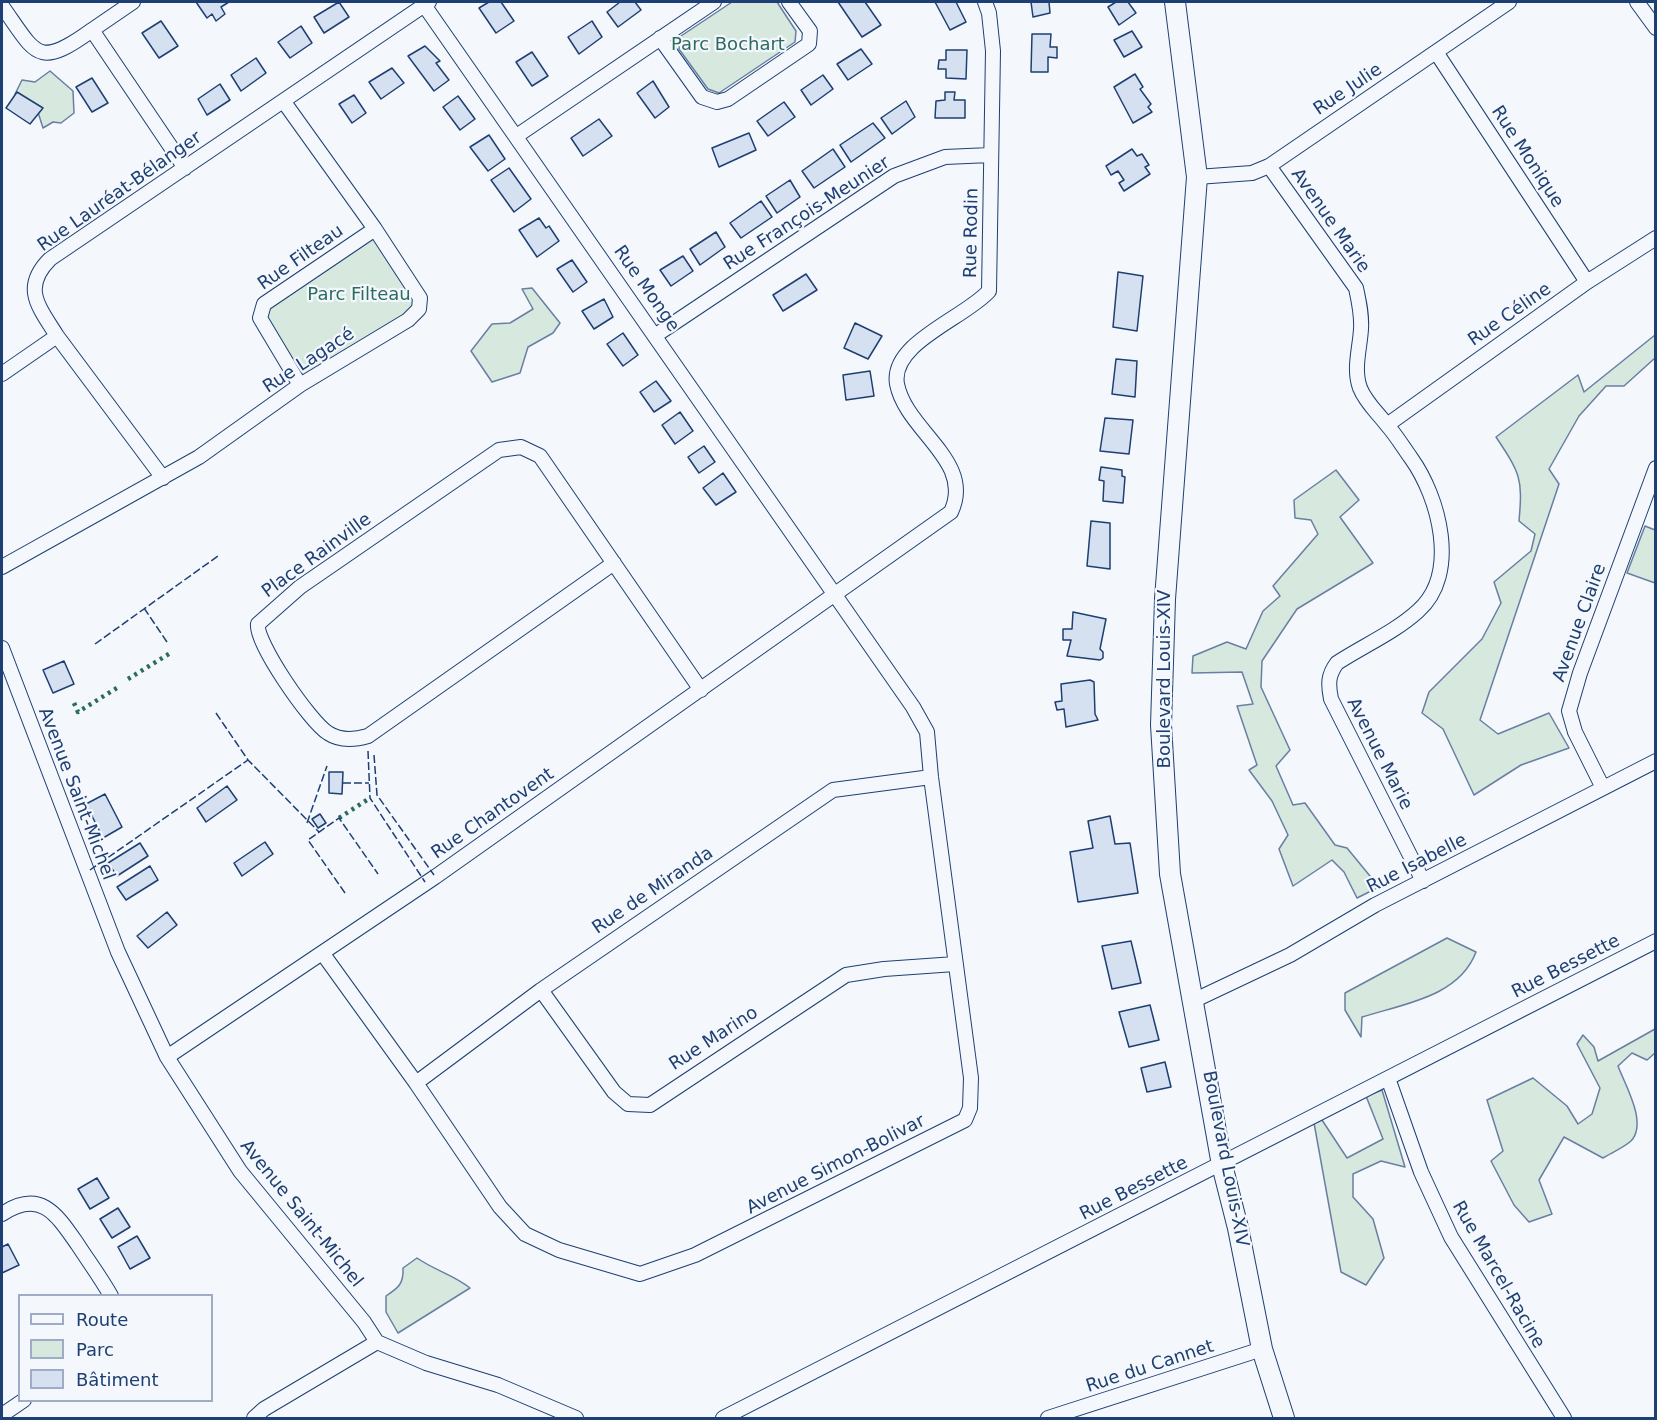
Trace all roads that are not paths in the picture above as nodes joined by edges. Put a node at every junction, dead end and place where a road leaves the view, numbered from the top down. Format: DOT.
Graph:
graph roads {
  1 [pos="133,2"];
  2 [pos="714,2"];
  3 [pos="789,2"];
  4 [pos="985,2"];
  5 [pos="1175,2"];
  6 [pos="1509,2"];
  7 [pos="1637,2"];
  8 [pos="426,3"];
  9 [pos="2,6"];
  10 [pos="1656,28"];
  11 [pos="92,30"];
  12 [pos="660,38"];
  13 [pos="1436,52"];
  14 [pos="284,102"];
  15 [pos="518,135"];
  16 [pos="990,155"];
  17 [pos="1269,166"];
  18 [pos="185,168"];
  19 [pos="1197,177"];
  20 [pos="375,228"];
  21 [pos="1656,238"];
  22 [pos="1587,282"];
  23 [pos="656,335"];
  24 [pos="57,336"];
  25 [pos="2,374"];
  26 [pos="300,385"];
  27 [pos="1387,424"];
  28 [pos="1656,468"];
  29 [pos="163,478"];
  30 [pos="614,563"];
  31 [pos="2,567"];
  32 [pos="836,595"];
  33 [pos="2,648"];
  34 [pos="701,690"];
  35 [pos="1656,761"];
  36 [pos="931,777"];
  37 [pos="1603,788"];
  38 [pos="1423,881"];
  39 [pos="1656,941"];
  40 [pos="323,954"];
  41 [pos="955,964"];
  42 [pos="541,990"];
  43 [pos="1195,1000"];
  44 [pos="167,1057"];
  45 [pos="1388,1078"];
  46 [pos="416,1083"];
  47 [pos="1222,1165"];
  48 [pos="2,1214"];
  49 [pos="110,1294"];
  50 [pos="377,1342"];
  51 [pos="1262,1349"];
  52 [pos="22,1402"];
  53 [pos="2,1415"];
  54 [pos="1562,1416"];
  55 [pos="254,1419"];
  56 [pos="576,1419"];
  57 [pos="723,1419"];
  58 [pos="1048,1419"];
  59 [pos="1284,1419"];
  60 [pos="1546,1419"];
  1 -- 11 [label="street"];
  2 -- 12 [label="street"];
  3 -- 12 [label="street"];
  4 -- 16 [label="street, Rue Rodin"];
  5 -- 19 [label="main road, Boulevard Louis-XIV"];
  6 -- 13 [label="street, Rue Julie"];
  7 -- 10 [label="street"];
  8 -- 14 [label="street, Rue Lauréat-Bélanger"];
  8 -- 15 [label="street, Rue Monge"];
  9 -- 11 [label="street"];
  11 -- 18 [label="street"];
  12 -- 15 [label="street"];
  13 -- 17 [label="street, Rue Julie"];
  13 -- 22 [label="street, Rue Monique"];
  14 -- 18 [label="street, Rue Lauréat-Bélanger"];
  14 -- 20 [label="street, Rue Lagacé"];
  15 -- 23 [label="street, Rue Monge"];
  16 -- 23 [label="street, Rue François-Meunier"];
  16 -- 32 [label="street, Rue Rodin"];
  17 -- 19 [label="street, Rue Julie"];
  17 -- 27 [label="street, Avenue Marie"];
  18 -- 24 [label="street, Rue Lauréat-Bélanger"];
  19 -- 43 [label="main road, Boulevard Louis-XIV"];
  20 -- 26 [label="street, Rue Filteau"];
  20 -- 26 [label="street, Rue Lagacé"];
  21 -- 22 [label="street, Rue Céline"];
  22 -- 27 [label="street, Rue Céline"];
  23 -- 32 [label="street, Rue Monge"];
  24 -- 25 [label="street"];
  24 -- 29 [label="street, Rue Lauréat-Bélanger"];
  26 -- 29 [label="street, Rue Lagacé"];
  27 -- 38 [label="street, Avenue Marie"];
  28 -- 37 [label="street, Avenue Claire"];
  29 -- 31 [label="street, Rue Lagacé"];
  30 -- 30 [label="street, Place Rainville"];
  30 -- 34 [label="street, Place Rainville"];
  32 -- 34 [label="street, Rue Chantovent"];
  32 -- 36 [label="street, Avenue Simon-Bolivar"];
  33 -- 44 [label="street, Avenue Saint-Michel"];
  34 -- 40 [label="street, Rue Chantovent"];
  35 -- 37 [label="street, Rue Isabelle"];
  36 -- 41 [label="street, Avenue Simon-Bolivar"];
  36 -- 42 [label="street, Rue de Miranda"];
  37 -- 38 [label="street, Rue Isabelle"];
  38 -- 43 [label="street, Rue Isabelle"];
  39 -- 45 [label="street, Rue Bessette"];
  40 -- 44 [label="street, Rue Chantovent"];
  40 -- 46 [label="street, Avenue Simon-Bolivar"];
  41 -- 42 [label="street, Rue Marino"];
  41 -- 46 [label="street, Avenue Simon-Bolivar"];
  42 -- 46 [label="street, Rue de Miranda"];
  43 -- 47 [label="main road, Boulevard Louis-XIV"];
  44 -- 50 [label="street, Avenue Saint-Michel"];
  45 -- 47 [label="street, Rue Bessette"];
  45 -- 54 [label="street, Rue Marcel-Racine"];
  47 -- 51 [label="main road, Boulevard Louis-XIV"];
  47 -- 57 [label="street, Rue Bessette"];
  48 -- 49 [label="street"];
  50 -- 55 [label="street"];
  50 -- 56 [label="street"];
  51 -- 58 [label="street, Rue du Cannet"];
  51 -- 59 [label="main road, Boulevard Louis-XIV"];
  52 -- 53 [label="street"];
  54 -- 60 [label="street"];
}
